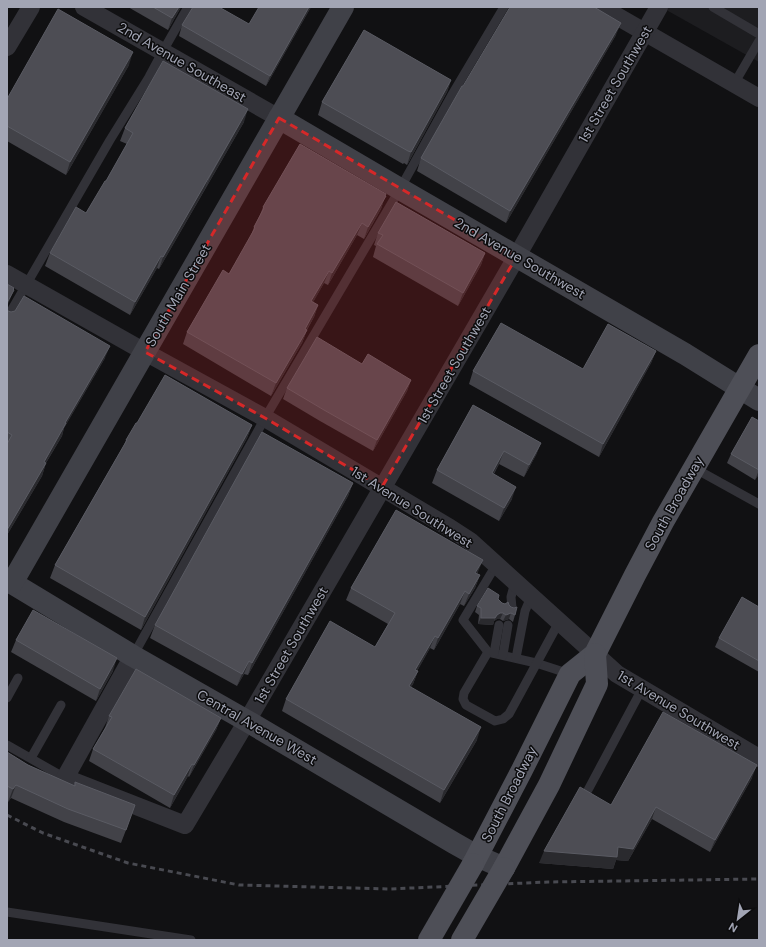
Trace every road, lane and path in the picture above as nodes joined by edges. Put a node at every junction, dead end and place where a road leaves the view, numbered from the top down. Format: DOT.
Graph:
graph roads {
  1 [pos="31,7"];
  2 [pos="84,7"];
  3 [pos="188,7"];
  4 [pos="343,7"];
  5 [pos="504,7"];
  6 [pos="601,7"];
  7 [pos="659,7"];
  8 [pos="713,7"];
  9 [pos="645,32"];
  10 [pos="759,34"];
  11 [pos="759,41"];
  12 [pos="7,47"];
  13 [pos="163,51"];
  14 [pos="734,84"];
  15 [pos="759,98"];
  16 [pos="279,118"];
  17 [pos="400,189"];
  18 [pos="517,256"];
  19 [pos="7,274"];
  20 [pos="26,285"];
  21 [pos="7,318"];
  22 [pos="145,352"];
  23 [pos="759,355"];
  24 [pos="740,388"];
  25 [pos="759,400"];
  26 [pos="265,418"];
  27 [pos="694,468"];
  28 [pos="382,487"];
  29 [pos="759,504"];
  30 [pos="496,565"];
  31 [pos="9,584"];
  32 [pos="513,589"];
  33 [pos="531,597"];
  34 [pos="502,604"];
  35 [pos="512,608"];
  36 [pos="559,622"];
  37 [pos="503,625"];
  38 [pos="495,653"];
  39 [pos="595,654"];
  40 [pos="134,656"];
  41 [pos="516,658"];
  42 [pos="536,663"];
  43 [pos="570,674"];
  44 [pos="18,678"];
  45 [pos="642,689"];
  46 [pos="7,698"];
  47 [pos="61,705"];
  48 [pos="247,721"];
  49 [pos="7,745"];
  50 [pos="30,758"];
  51 [pos="759,758"];
  52 [pos="65,778"];
  53 [pos="588,790"];
  54 [pos="475,860"];
  55 [pos="504,868"];
  56 [pos="7,912"];
  57 [pos="192,940"];
  58 [pos="429,940"];
  59 [pos="462,940"];
  1 -- 12 [label="street"];
  2 -- 13 [label="street, 2nd Avenue Southeast"];
  3 -- 13 [label="lane"];
  4 -- 16 [label="street, South Main Street"];
  5 -- 17 [label="lane"];
  6 -- 9 [label="street"];
  7 -- 9 [label="street, 1st Street Southwest"];
  8 -- 10 [label="lane"];
  9 -- 14 [label="street"];
  9 -- 18 [label="street, 1st Street Southwest"];
  11 -- 14 [label="lane"];
  13 -- 16 [label="street, 2nd Avenue Southeast"];
  13 -- 20 [label="lane"];
  14 -- 15 [label="street"];
  16 -- 17 [label="street, 2nd Avenue Southwest"];
  16 -- 22 [label="street, South Main Street"];
  17 -- 18 [label="street, 2nd Avenue Southwest"];
  17 -- 26 [label="lane"];
  18 -- 24 [label="street, 2nd Avenue Southwest"];
  18 -- 28 [label="street, 1st Street Southwest"];
  19 -- 20 [label="street, 1st Avenue Southwest"];
  20 -- 21 [label="lane"];
  20 -- 22 [label="street, 1st Avenue Southwest"];
  22 -- 26 [label="street, 1st Avenue Southwest"];
  22 -- 31 [label="street, South Main Street"];
  23 -- 24 [label="main road, South Broadway"];
  24 -- 25 [label="street, 2nd Avenue Southwest"];
  24 -- 27 [label="main road, South Broadway"];
  26 -- 28 [label="street, 1st Avenue Southwest"];
  26 -- 40 [label="lane"];
  27 -- 29 [label="lane"];
  27 -- 39 [label="main road, South Broadway"];
  28 -- 30 [label="street, 1st Avenue Southwest"];
  28 -- 48 [label="street, 1st Street Southwest"];
  30 -- 32 [label="street, 1st Avenue Southwest"];
  30 -- 38 [label="lane"];
  31 -- 40 [label="street, Central Avenue West"];
  32 -- 33 [label="street, 1st Avenue Southwest"];
  32 -- 34 [label="lane"];
  32 -- 35 [label="lane"];
  33 -- 36 [label="street, 1st Avenue Southwest"];
  33 -- 41 [label="lane"];
  36 -- 39 [label="street, 1st Avenue Southwest"];
  36 -- 42 [label="lane"];
  37 -- 38 [label="lane"];
  38 -- 41 [label="lane"];
  38 -- 42 [label="lane"];
  39 -- 43 [label="main road, South Broadway"];
  39 -- 45 [label="street, 1st Avenue Southwest"];
  39 -- 55 [label="main road"];
  40 -- 48 [label="street, Central Avenue West"];
  40 -- 52 [label="street"];
  41 -- 42 [label="lane"];
  42 -- 43 [label="lane"];
  43 -- 54 [label="main road, South Broadway"];
  44 -- 46 [label="lane"];
  45 -- 51 [label="street, 1st Avenue Southwest"];
  45 -- 53 [label="lane"];
  47 -- 50 [label="lane"];
  48 -- 52 [label="street, 1st Street Southwest"];
  48 -- 54 [label="street, Central Avenue West"];
  49 -- 50 [label="lane"];
  50 -- 52 [label="lane"];
  54 -- 55 [label="street, Central Avenue West"];
  54 -- 58 [label="main road, South Broadway, bridge"];
  55 -- 59 [label="main road, bridge"];
  56 -- 57 [label="lane"];
}
